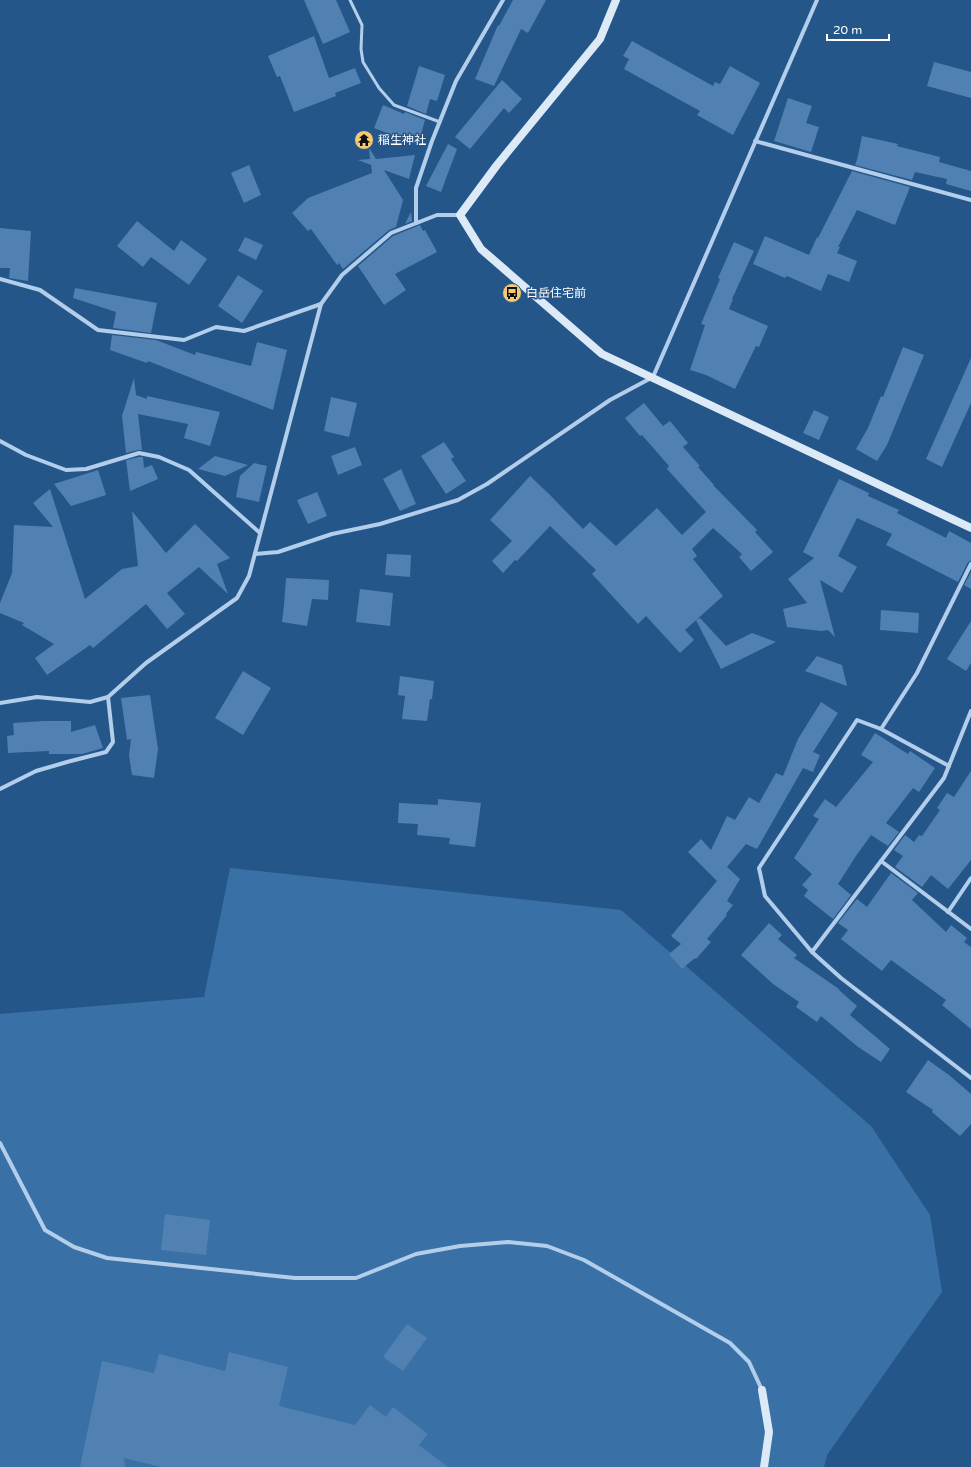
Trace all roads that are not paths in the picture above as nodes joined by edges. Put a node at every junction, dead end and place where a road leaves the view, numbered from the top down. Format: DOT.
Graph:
graph roads {
  1 [pos="350,0"];
  2 [pos="503,0"];
  3 [pos="616,0"];
  4 [pos="817,0"];
  5 [pos="440,122"];
  6 [pos="756,141"];
  7 [pos="971,200"];
  8 [pos="460,215"];
  9 [pos="416,223"];
  10 [pos="0,279"];
  11 [pos="321,304"];
  12 [pos="653,377"];
  13 [pos="0,441"];
  14 [pos="971,528"];
  15 [pos="260,533"];
  16 [pos="255,554"];
  17 [pos="971,564"];
  18 [pos="108,697"];
  19 [pos="0,703"];
  20 [pos="971,711"];
  21 [pos="880,729"];
  22 [pos="949,766"];
  23 [pos="0,790"];
  24 [pos="881,861"];
  25 [pos="971,878"];
  26 [pos="948,912"];
  27 [pos="971,929"];
  28 [pos="812,952"];
  29 [pos="971,1078"];
  30 [pos="0,1143"];
  31 [pos="762,1390"];
  32 [pos="764,1467"];
  1 -- 5 [label="lane"];
  2 -- 5 [label="street"];
  3 -- 8 [label="street"];
  4 -- 6 [label="street"];
  5 -- 9 [label="street"];
  6 -- 7 [label="street"];
  6 -- 12 [label="street"];
  8 -- 9 [label="street"];
  8 -- 12 [label="street"];
  9 -- 11 [label="street"];
  10 -- 11 [label="street"];
  11 -- 15 [label="street"];
  12 -- 14 [label="street"];
  12 -- 16 [label="street"];
  13 -- 15 [label="street"];
  15 -- 16 [label="street"];
  16 -- 18 [label="street"];
  17 -- 21 [label="street"];
  18 -- 19 [label="street"];
  18 -- 23 [label="street"];
  20 -- 22 [label="street"];
  21 -- 22 [label="street"];
  21 -- 28 [label="street"];
  22 -- 24 [label="street"];
  24 -- 26 [label="street"];
  24 -- 28 [label="street"];
  25 -- 26 [label="street"];
  26 -- 27 [label="street"];
  28 -- 29 [label="street"];
  30 -- 31 [label="street"];
  31 -- 32 [label="street"];
}
